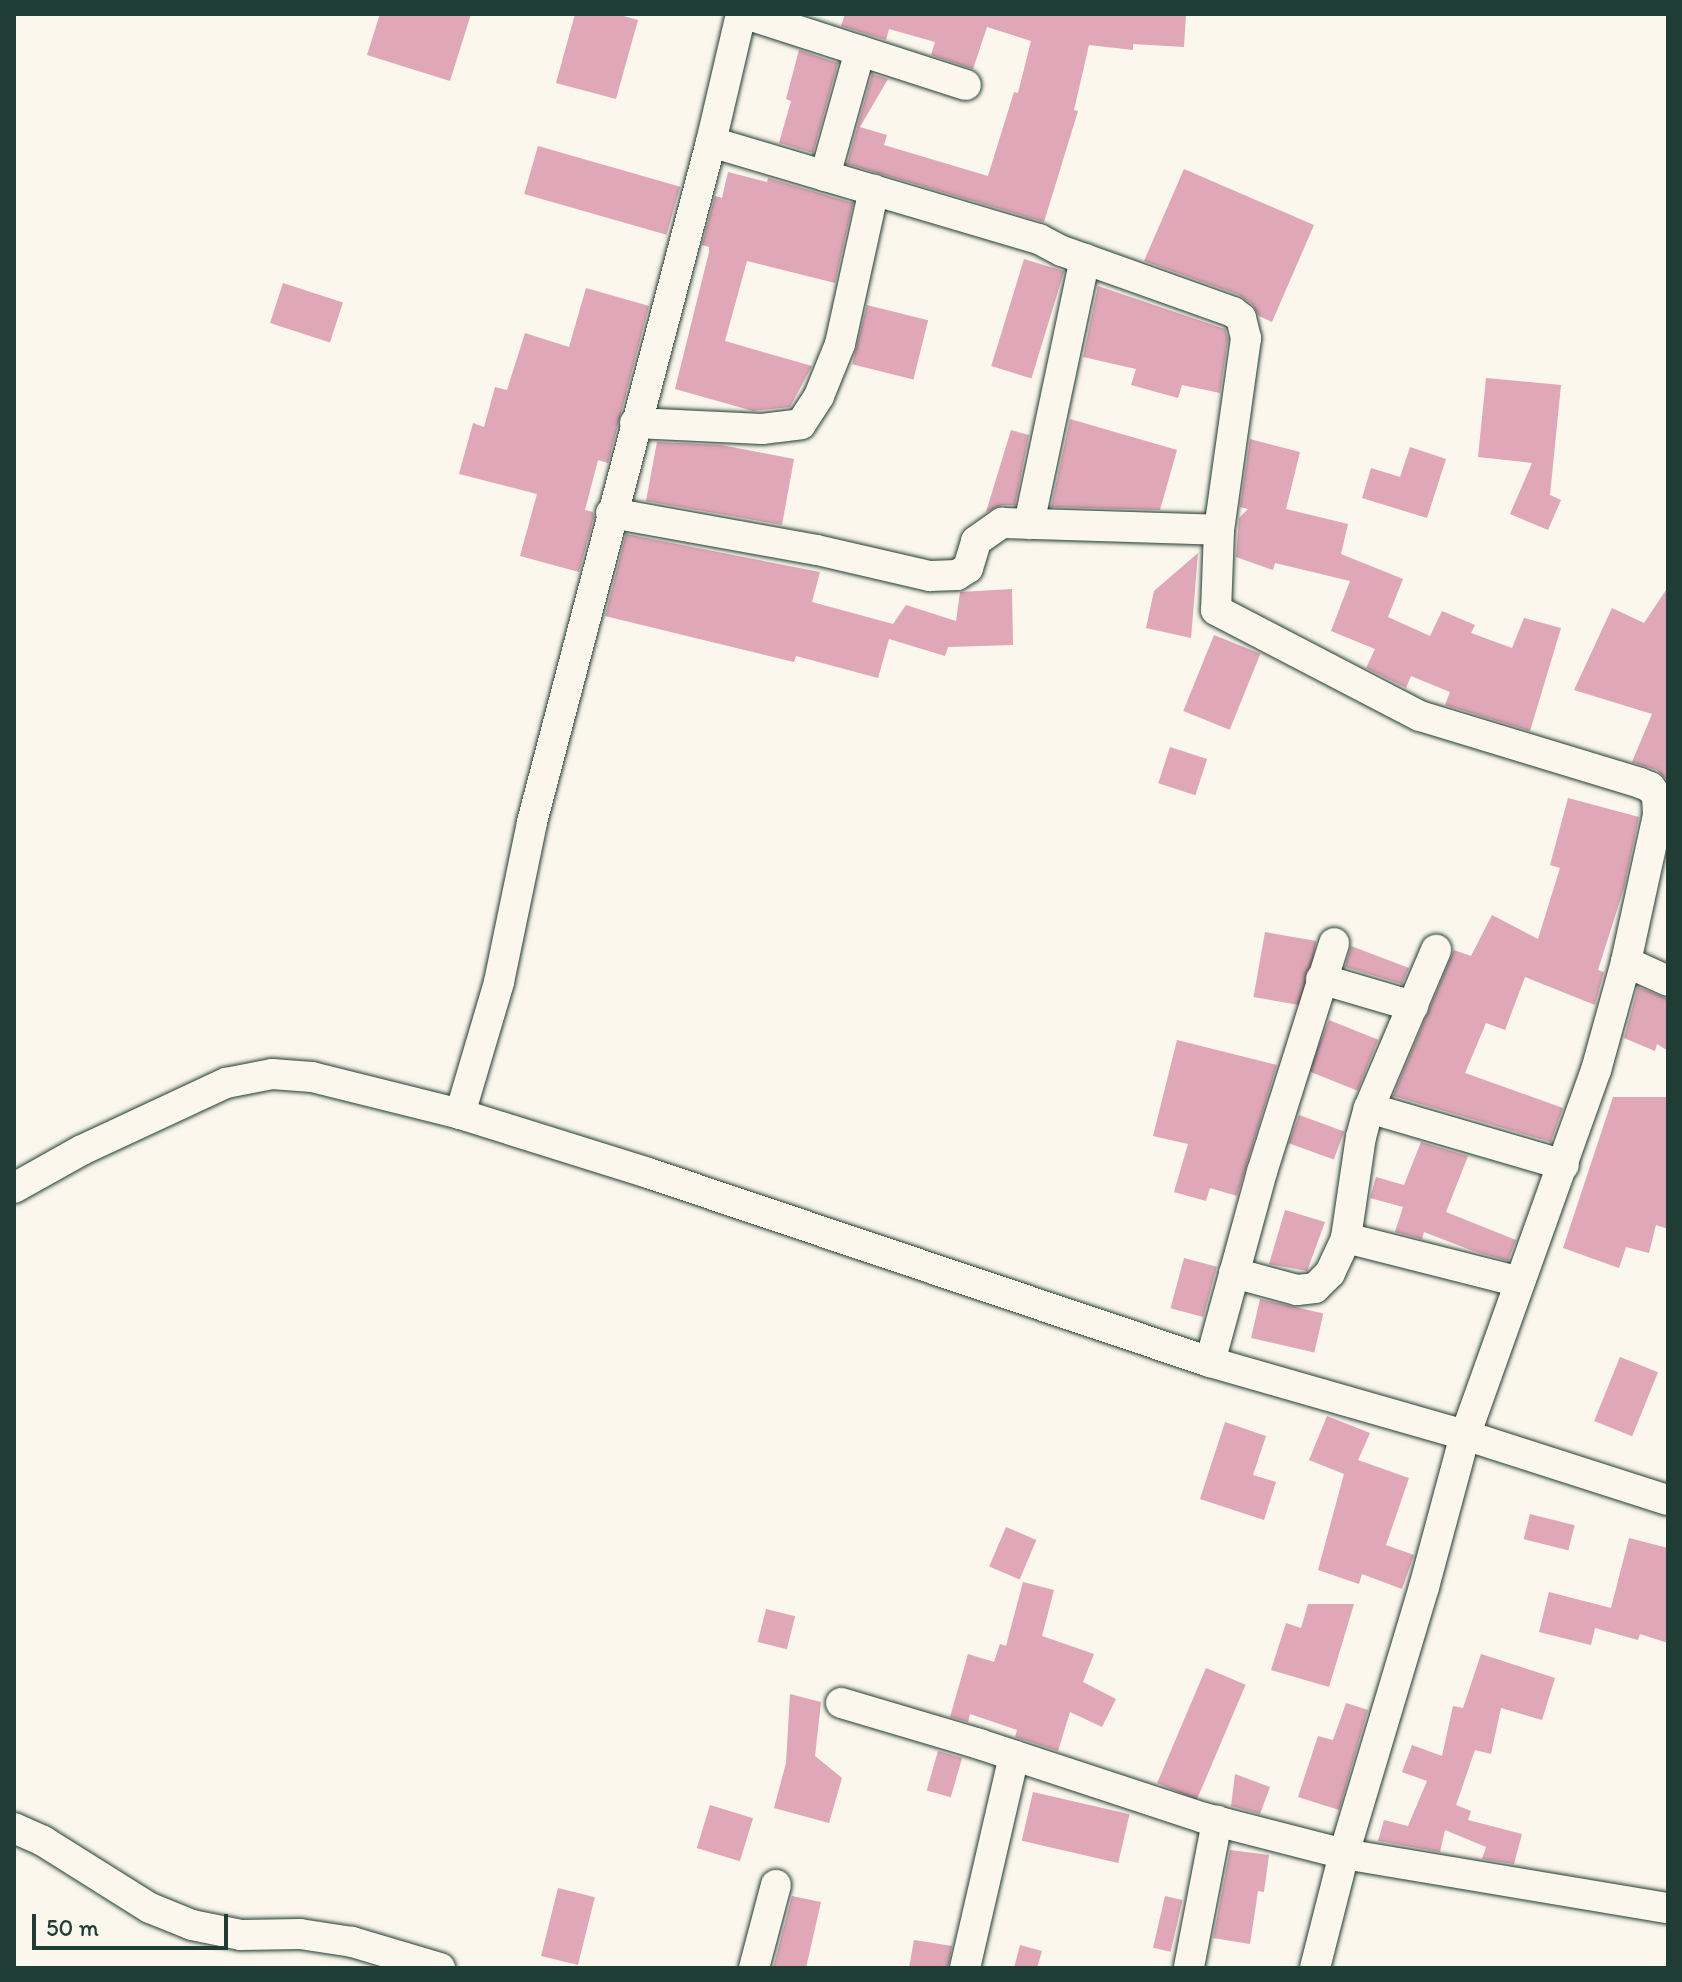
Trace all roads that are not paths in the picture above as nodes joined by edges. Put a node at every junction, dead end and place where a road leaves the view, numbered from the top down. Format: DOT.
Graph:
graph roads {
  1 [pos="744,14"];
  2 [pos="860,51"];
  3 [pos="966,85"];
  4 [pos="711,142"];
  5 [pos="825,176"];
  6 [pos="874,190"];
  7 [pos="1085,259"];
  8 [pos="635,423"];
  9 [pos="611,513"];
  10 [pos="1029,524"];
  11 [pos="1219,530"];
  12 [pos="1334,943"];
  13 [pos="1436,950"];
  14 [pos="1626,962"];
  15 [pos="1321,979"];
  16 [pos="1668,981"];
  17 [pos="1413,1006"];
  18 [pos="1369,1108"];
  19 [pos="460,1114"];
  20 [pos="1564,1165"];
  21 [pos="14,1188"];
  22 [pos="1346,1238"];
  23 [pos="1234,1273"];
  24 [pos="1520,1282"];
  25 [pos="1210,1362"];
  26 [pos="1465,1435"];
  27 [pos="1668,1500"];
  28 [pos="841,1703"];
  29 [pos="1014,1756"];
  30 [pos="1217,1821"];
  31 [pos="14,1828"];
  32 [pos="1344,1854"];
  33 [pos="776,1885"];
  34 [pos="1668,1908"];
  35 [pos="1189,1967"];
  36 [pos="440,1968"];
  37 [pos="754,1968"];
  38 [pos="965,1968"];
  39 [pos="1315,1968"];
  1 -- 2 [label="street"];
  1 -- 4 [label="street"];
  2 -- 3 [label="street"];
  2 -- 5 [label="street"];
  4 -- 5 [label="street"];
  4 -- 8 [label="street"];
  5 -- 6 [label="street"];
  6 -- 7 [label="street"];
  6 -- 8 [label="street"];
  7 -- 10 [label="street"];
  7 -- 11 [label="street"];
  8 -- 9 [label="street"];
  9 -- 10 [label="street"];
  9 -- 19 [label="street"];
  10 -- 11 [label="street"];
  11 -- 14 [label="street"];
  12 -- 15 [label="street"];
  13 -- 17 [label="street"];
  14 -- 16 [label="street"];
  14 -- 20 [label="street"];
  15 -- 17 [label="street"];
  15 -- 23 [label="street"];
  17 -- 18 [label="street"];
  18 -- 20 [label="street"];
  18 -- 22 [label="street"];
  19 -- 21 [label="street"];
  19 -- 25 [label="street"];
  20 -- 24 [label="street"];
  22 -- 23 [label="street"];
  22 -- 24 [label="street"];
  23 -- 25 [label="street"];
  24 -- 26 [label="street"];
  25 -- 26 [label="street"];
  26 -- 27 [label="street"];
  26 -- 32 [label="street"];
  28 -- 29 [label="street"];
  29 -- 30 [label="street"];
  29 -- 38 [label="street"];
  30 -- 32 [label="street"];
  30 -- 35 [label="street"];
  31 -- 36 [label="street"];
  32 -- 34 [label="street"];
  32 -- 39 [label="street"];
  33 -- 37 [label="street"];
}
